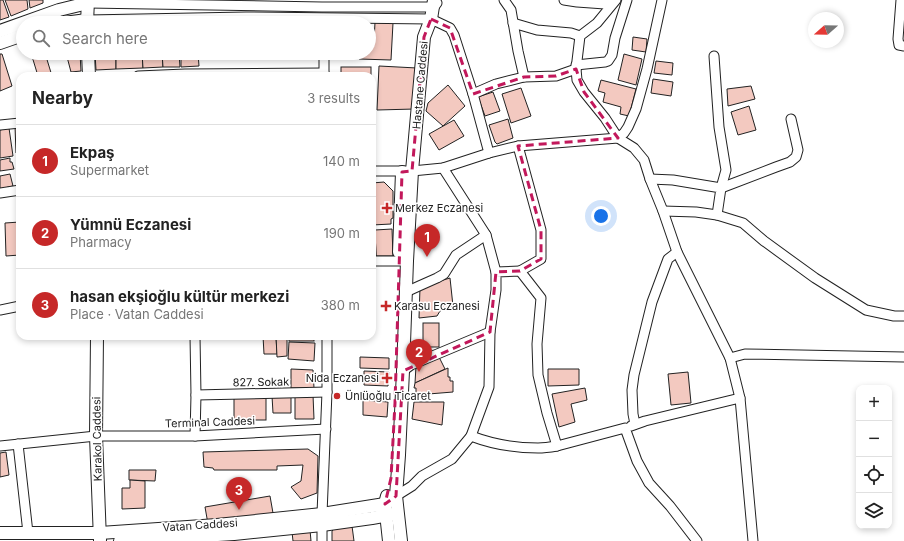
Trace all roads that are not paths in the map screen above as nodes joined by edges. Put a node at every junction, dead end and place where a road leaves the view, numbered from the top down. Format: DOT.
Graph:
graph roads {
  1 [pos="504,0"];
  2 [pos="564,0"];
  3 [pos="616,0"];
  4 [pos="627,0"];
  5 [pos="662,0"];
  6 [pos="901,0"];
  7 [pos="88,2"];
  8 [pos="435,2"];
  9 [pos="322,4"];
  10 [pos="42,16"];
  11 [pos="87,16"];
  12 [pos="323,16"];
  13 [pos="431,19"];
  14 [pos="376,20"];
  15 [pos="513,23"];
  16 [pos="16,25"];
  17 [pos="0,31"];
  18 [pos="580,36"];
  19 [pos="16,37"];
  20 [pos="0,43"];
  21 [pos="904,46"];
  22 [pos="714,56"];
  23 [pos="88,60"];
  24 [pos="324,60"];
  25 [pos="576,67"];
  26 [pos="89,72"];
  27 [pos="324,72"];
  28 [pos="524,77"];
  29 [pos="473,94"];
  30 [pos="791,119"];
  31 [pos="16,123"];
  32 [pos="0,125"];
  33 [pos="618,138"];
  34 [pos="518,146"];
  35 [pos="489,153"];
  36 [pos="442,168"];
  37 [pos="376,171"];
  38 [pos="407,171"];
  39 [pos="650,179"];
  40 [pos="722,188"];
  41 [pos="16,190"];
  42 [pos="0,192"];
  43 [pos="662,211"];
  44 [pos="717,215"];
  45 [pos="486,235"];
  46 [pos="677,252"];
  47 [pos="376,261"];
  48 [pos="403,261"];
  49 [pos="520,271"];
  50 [pos="496,272"];
  51 [pos="406,292"];
  52 [pos="16,307"];
  53 [pos="0,310"];
  54 [pos="904,316"];
  55 [pos="490,332"];
  56 [pos="97,340"];
  57 [pos="195,340"];
  58 [pos="328,340"];
  59 [pos="904,357"];
  60 [pos="730,358"];
  61 [pos="403,371"];
  62 [pos="327,392"];
  63 [pos="196,395"];
  64 [pos="740,398"];
  65 [pos="636,424"];
  66 [pos="625,428"];
  67 [pos="326,429"];
  68 [pos="96,436"];
  69 [pos="196,436"];
  70 [pos="471,436"];
  71 [pos="18,444"];
  72 [pos="0,446"];
  73 [pos="557,446"];
  74 [pos="396,496"];
  75 [pos="390,511"];
  76 [pos="322,520"];
  77 [pos="0,533"];
  78 [pos="28,533"];
  79 [pos="100,537"];
  80 [pos="120,541"];
  81 [pos="322,541"];
  82 [pos="389,541"];
  83 [pos="401,541"];
  84 [pos="697,541"];
  85 [pos="754,541"];
  1 -- 15 [label="street"];
  2 -- 3 [label="street"];
  3 -- 18 [label="street"];
  4 -- 25 [label="street"];
  5 -- 33 [label="street"];
  6 -- 21 [label="street"];
  7 -- 9 [label="street"];
  7 -- 10 [label="main road"];
  7 -- 11 [label="main road"];
  8 -- 9 [label="street"];
  8 -- 13 [label="main road, Hastane Caddesi"];
  9 -- 12 [label="street"];
  13 -- 14 [label="street"];
  13 -- 29 [label="street"];
  13 -- 38 [label="main road, Hastane Caddesi"];
  15 -- 18 [label="street"];
  15 -- 28 [label="street"];
  16 -- 17 [label="main road"];
  18 -- 25 [label="street"];
  19 -- 20 [label="main road"];
  22 -- 40 [label="street"];
  23 -- 26 [label="main road"];
  24 -- 27 [label="street"];
  25 -- 28 [label="street"];
  25 -- 33 [label="street"];
  28 -- 29 [label="street"];
  29 -- 35 [label="street"];
  30 -- 40 [label="street"];
  31 -- 32 [label="street"];
  33 -- 34 [label="street"];
  33 -- 39 [label="street"];
  34 -- 35 [label="street"];
  34 -- 49 [label="street"];
  35 -- 36 [label="street"];
  36 -- 38 [label="street"];
  36 -- 45 [label="street"];
  37 -- 38 [label="street"];
  38 -- 48 [label="main road, Hastane Caddesi"];
  39 -- 40 [label="street"];
  39 -- 43 [label="street"];
  40 -- 44 [label="street"];
  41 -- 42 [label="street"];
  43 -- 44 [label="street"];
  43 -- 46 [label="street"];
  44 -- 54 [label="street"];
  45 -- 50 [label="street"];
  45 -- 51 [label="street"];
  46 -- 60 [label="street"];
  46 -- 65 [label="street"];
  47 -- 48 [label="street"];
  48 -- 51 [label="main road"];
  48 -- 75 [label="main road"];
  49 -- 50 [label="street"];
  49 -- 73 [label="street"];
  50 -- 55 [label="street"];
  51 -- 61 [label="main road"];
  52 -- 53 [label="street"];
  55 -- 61 [label="street"];
  55 -- 70 [label="street"];
  56 -- 68 [label="main road, Karakol Caddesi"];
  57 -- 63 [label="street"];
  58 -- 62 [label="street"];
  59 -- 60 [label="street"];
  60 -- 64 [label="street"];
  61 -- 74 [label="main road"];
  62 -- 63 [label="street, 827. Sokak"];
  62 -- 67 [label="street"];
  63 -- 69 [label="street"];
  64 -- 65 [label="street"];
  64 -- 85 [label="street"];
  65 -- 66 [label="street"];
  66 -- 73 [label="street"];
  66 -- 84 [label="street"];
  67 -- 69 [label="street, Terminal Caddesi"];
  67 -- 76 [label="street"];
  68 -- 69 [label="street, Terminal Caddesi"];
  68 -- 71 [label="street, Terminal Caddesi"];
  68 -- 79 [label="main road, Karakol Caddesi"];
  70 -- 73 [label="street"];
  70 -- 74 [label="street"];
  71 -- 72 [label="street, Terminal Caddesi"];
  71 -- 78 [label="street"];
  74 -- 75 [label="main road"];
  75 -- 76 [label="main road, Vatan Caddesi"];
  75 -- 82 [label="main road"];
  75 -- 83 [label="main road"];
  76 -- 79 [label="main road, Vatan Caddesi"];
  76 -- 80 [label="main road, Vatan Caddesi"];
  76 -- 81 [label="street"];
  77 -- 78 [label="main road, Vatan Caddesi"];
  78 -- 79 [label="main road, Vatan Caddesi"];
}
